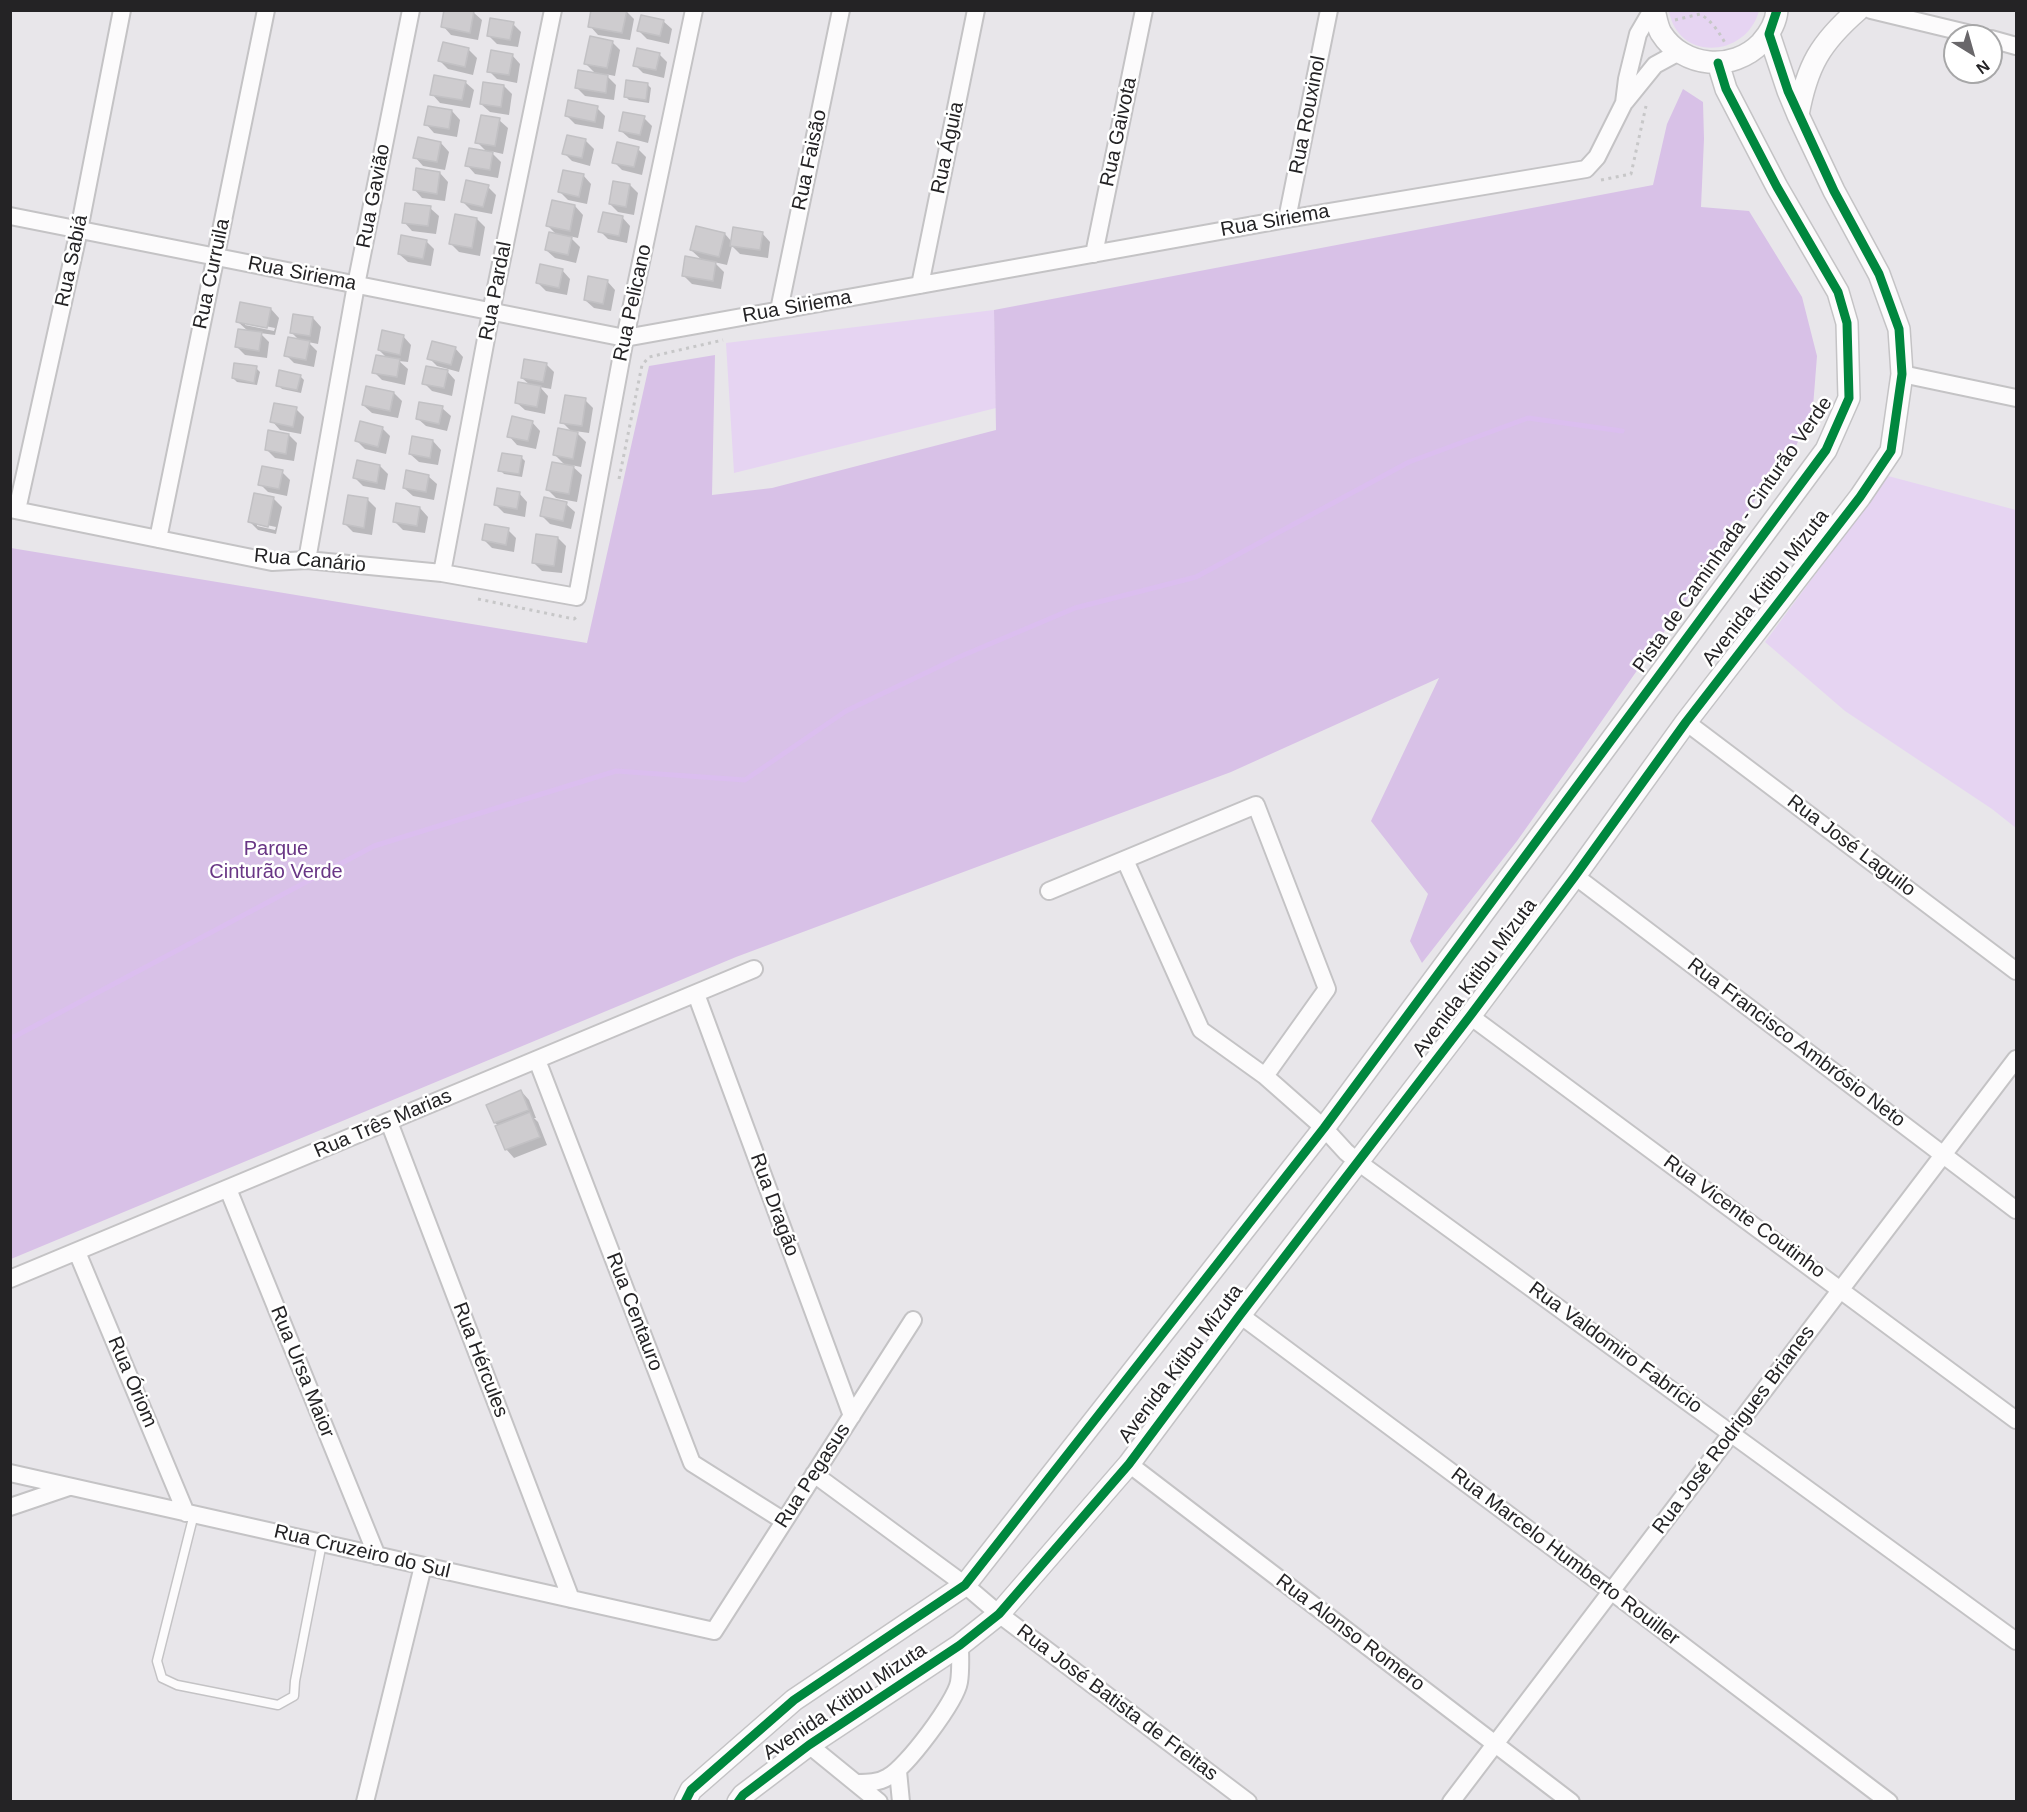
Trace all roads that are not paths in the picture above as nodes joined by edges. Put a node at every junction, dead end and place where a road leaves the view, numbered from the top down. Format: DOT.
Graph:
graph roads {
  1 [pos="122,10"];
  2 [pos="266,10"];
  3 [pos="411,10"];
  4 [pos="553,10"];
  5 [pos="694,10"];
  6 [pos="841,10"];
  7 [pos="976,10"];
  8 [pos="1144,10"];
  9 [pos="1329,10"];
  10 [pos="1653,10"];
  11 [pos="1777,10"];
  12 [pos="1858,10"];
  13 [pos="1871,10"];
  14 [pos="1909,14"];
  15 [pos="1943,25"];
  16 [pos="1769,34"];
  17 [pos="1679,52"];
  18 [pos="1718,63"];
  19 [pos="1624,103"];
  20 [pos="1798,115"];
  21 [pos="10,216"];
  22 [pos="1287,219"];
  23 [pos="79,230"];
  24 [pos="1094,254"];
  25 [pos="215,257"];
  26 [pos="356,285"];
  27 [pos="920,285"];
  28 [pos="778,310"];
  29 [pos="491,312"];
  30 [pos="625,338"];
  31 [pos="1902,374"];
  32 [pos="2016,398"];
  33 [pos="14,509"];
  34 [pos="158,538"];
  35 [pos="307,560"];
  36 [pos="442,573"];
  37 [pos="579,605"];
  38 [pos="1686,722"];
  39 [pos="1125,860"];
  40 [pos="1575,876"];
  41 [pos="1049,891"];
  42 [pos="754,969"];
  43 [pos="2016,971"];
  44 [pos="696,994"];
  45 [pos="1470,1016"];
  46 [pos="2016,1059"];
  47 [pos="537,1060"];
  48 [pos="1265,1076"];
  49 [pos="389,1122"];
  50 [pos="1324,1128"];
  51 [pos="1944,1155"];
  52 [pos="1358,1162"];
  53 [pos="228,1189"];
  54 [pos="2016,1210"];
  55 [pos="77,1252"];
  56 [pos="10,1279"];
  57 [pos="1842,1289"];
  58 [pos="1240,1315"];
  59 [pos="913,1320"];
  60 [pos="852,1416"];
  61 [pos="2016,1420"];
  62 [pos="1732,1433"];
  63 [pos="1129,1464"];
  64 [pos="10,1473"];
  65 [pos="814,1474"];
  66 [pos="70,1486"];
  67 [pos="10,1507"];
  68 [pos="190,1513"];
  69 [pos="784,1521"];
  70 [pos="322,1543"];
  71 [pos="377,1556"];
  72 [pos="423,1566"];
  73 [pos="965,1585"];
  74 [pos="1611,1591"];
  75 [pos="571,1599"];
  76 [pos="999,1614"];
  77 [pos="714,1631"];
  78 [pos="2016,1641"];
  79 [pos="960,1645"];
  80 [pos="1495,1744"];
  81 [pos="809,1745"];
  82 [pos="898,1771"];
  83 [pos="856,1783"];
  84 [pos="365,1802"];
  85 [pos="686,1802"];
  86 [pos="738,1802"];
  87 [pos="879,1802"];
  88 [pos="901,1802"];
  89 [pos="1248,1802"];
  90 [pos="1451,1802"];
  91 [pos="1571,1802"];
  92 [pos="1889,1802"];
  1 -- 23 [label="street, Rua Sabiá"];
  2 -- 25 [label="street, Rua Curruila"];
  3 -- 26 [label="street, Rua Gavião"];
  4 -- 29 [label="street, Rua Pardal"];
  5 -- 30 [label="street, Rua Pelicano"];
  6 -- 28 [label="street, Rua Faisão"];
  7 -- 27 [label="street, Rua Águia"];
  8 -- 24 [label="street, Rua Gaivota"];
  9 -- 22 [label="street, Rua Rouxinol"];
  10 -- 17 [label="street"];
  10 -- 19 [label="street"];
  11 -- 16 [label="street"];
  12 -- 20 [label="street"];
  13 -- 14 [label="street"];
  14 -- 15 [label="street"];
  16 -- 18 [label="street"];
  16 -- 20 [label="street, Avenida Kitibu Mizuta"];
  17 -- 18 [label="street"];
  17 -- 19 [label="street"];
  18 -- 50 [label="street"];
  19 -- 22 [label="street, Rua Siriema"];
  20 -- 31 [label="street, Avenida Kitibu Mizuta"];
  21 -- 23 [label="street, Rua Siriema"];
  22 -- 24 [label="street, Rua Siriema"];
  23 -- 25 [label="street, Rua Siriema"];
  23 -- 33 [label="street, Rua Sabiá"];
  24 -- 27 [label="street, Rua Siriema"];
  25 -- 26 [label="street, Rua Siriema"];
  25 -- 34 [label="street, Rua Curruila"];
  26 -- 29 [label="street, Rua Siriema"];
  26 -- 35 [label="street, Rua Gavião"];
  27 -- 28 [label="street, Rua Siriema"];
  28 -- 30 [label="street, Rua Siriema"];
  29 -- 30 [label="street, Rua Siriema"];
  29 -- 36 [label="street, Rua Pardal"];
  30 -- 37 [label="street, Rua Pelicano"];
  31 -- 32 [label="street"];
  31 -- 38 [label="street, Avenida Kitibu Mizuta"];
  33 -- 34 [label="street, Rua Canário"];
  34 -- 35 [label="street, Rua Canário"];
  35 -- 36 [label="street, Rua Canário"];
  36 -- 37 [label="street, Rua Canário"];
  38 -- 40 [label="street, Avenida Kitibu Mizuta"];
  38 -- 43 [label="street, Rua José Laguilo"];
  39 -- 41 [label="street"];
  39 -- 48 [label="street, Rua Valdomiro Fabrício"];
  39 -- 48 [label="street"];
  40 -- 45 [label="street, Avenida Kitibu Mizuta"];
  40 -- 51 [label="street, Rua Francisco Ambrósio Neto"];
  42 -- 44 [label="street, Rua Três Marias"];
  44 -- 47 [label="street, Rua Três Marias"];
  44 -- 60 [label="street, Rua Dragão"];
  45 -- 52 [label="street, Avenida Kitibu Mizuta"];
  45 -- 57 [label="street, Rua Vicente Coutinho"];
  46 -- 51 [label="street, Rua José Rodrigues Brianes"];
  47 -- 49 [label="street, Rua Três Marias"];
  47 -- 69 [label="street, Rua Centauro"];
  48 -- 50 [label="street, Rua Valdomiro Fabrício"];
  49 -- 53 [label="street, Rua Três Marias"];
  49 -- 75 [label="street, Rua Hércules"];
  50 -- 52 [label="street, Rua Valdomiro Fabrício"];
  50 -- 73 [label="street"];
  51 -- 54 [label="street, Rua Francisco Ambrósio Neto"];
  51 -- 57 [label="street, Rua José Rodrigues Brianes"];
  52 -- 58 [label="street, Avenida Kitibu Mizuta"];
  52 -- 62 [label="street, Rua Valdomiro Fabrício"];
  53 -- 55 [label="street, Rua Três Marias"];
  53 -- 71 [label="street, Rua Ursa Maior"];
  55 -- 56 [label="street, Rua Três Marias"];
  55 -- 68 [label="street, Rua Óriom"];
  57 -- 61 [label="street, Rua Vicente Coutinho"];
  57 -- 62 [label="street, Rua José Rodrigues Brianes"];
  58 -- 63 [label="street, Avenida Kitibu Mizuta"];
  58 -- 74 [label="street, Rua Marcelo Humberto Rouiller"];
  59 -- 60 [label="street, Rua Pegasus"];
  60 -- 65 [label="street, Rua Pegasus"];
  62 -- 74 [label="street, Rua José Rodrigues Brianes"];
  62 -- 78 [label="street, Rua Valdomiro Fabrício"];
  63 -- 76 [label="street, Avenida Kitibu Mizuta"];
  63 -- 80 [label="street, Rua Alonso Romero"];
  64 -- 66 [label="street, Rua Cruzeiro do Sul"];
  65 -- 69 [label="street, Rua Pegasus"];
  65 -- 73 [label="street, Rua José Batista de Freitas"];
  66 -- 67 [label="street"];
  66 -- 68 [label="street, Rua Cruzeiro do Sul"];
  68 -- 70 [label="street, Rua Cruzeiro do Sul"];
  68 -- 70 [label="lane"];
  69 -- 77 [label="street, Rua Pegasus"];
  70 -- 71 [label="street, Rua Cruzeiro do Sul"];
  71 -- 72 [label="street, Rua Cruzeiro do Sul"];
  72 -- 75 [label="street, Rua Cruzeiro do Sul"];
  72 -- 84 [label="street"];
  73 -- 76 [label="street, Rua José Batista de Freitas"];
  73 -- 85 [label="street"];
  74 -- 80 [label="street, Rua José Rodrigues Brianes"];
  74 -- 92 [label="street, Rua Marcelo Humberto Rouiller"];
  75 -- 77 [label="street, Rua Cruzeiro do Sul"];
  76 -- 79 [label="street, Avenida Kitibu Mizuta"];
  76 -- 89 [label="street, Rua José Batista de Freitas"];
  79 -- 81 [label="street, Avenida Kitibu Mizuta"];
  79 -- 82 [label="street"];
  80 -- 90 [label="street, Rua José Rodrigues Brianes"];
  80 -- 91 [label="street, Rua Alonso Romero"];
  81 -- 83 [label="street"];
  81 -- 86 [label="street, Avenida Kitibu Mizuta"];
  82 -- 83 [label="street"];
  82 -- 88 [label="street"];
  83 -- 87 [label="street"];
}
